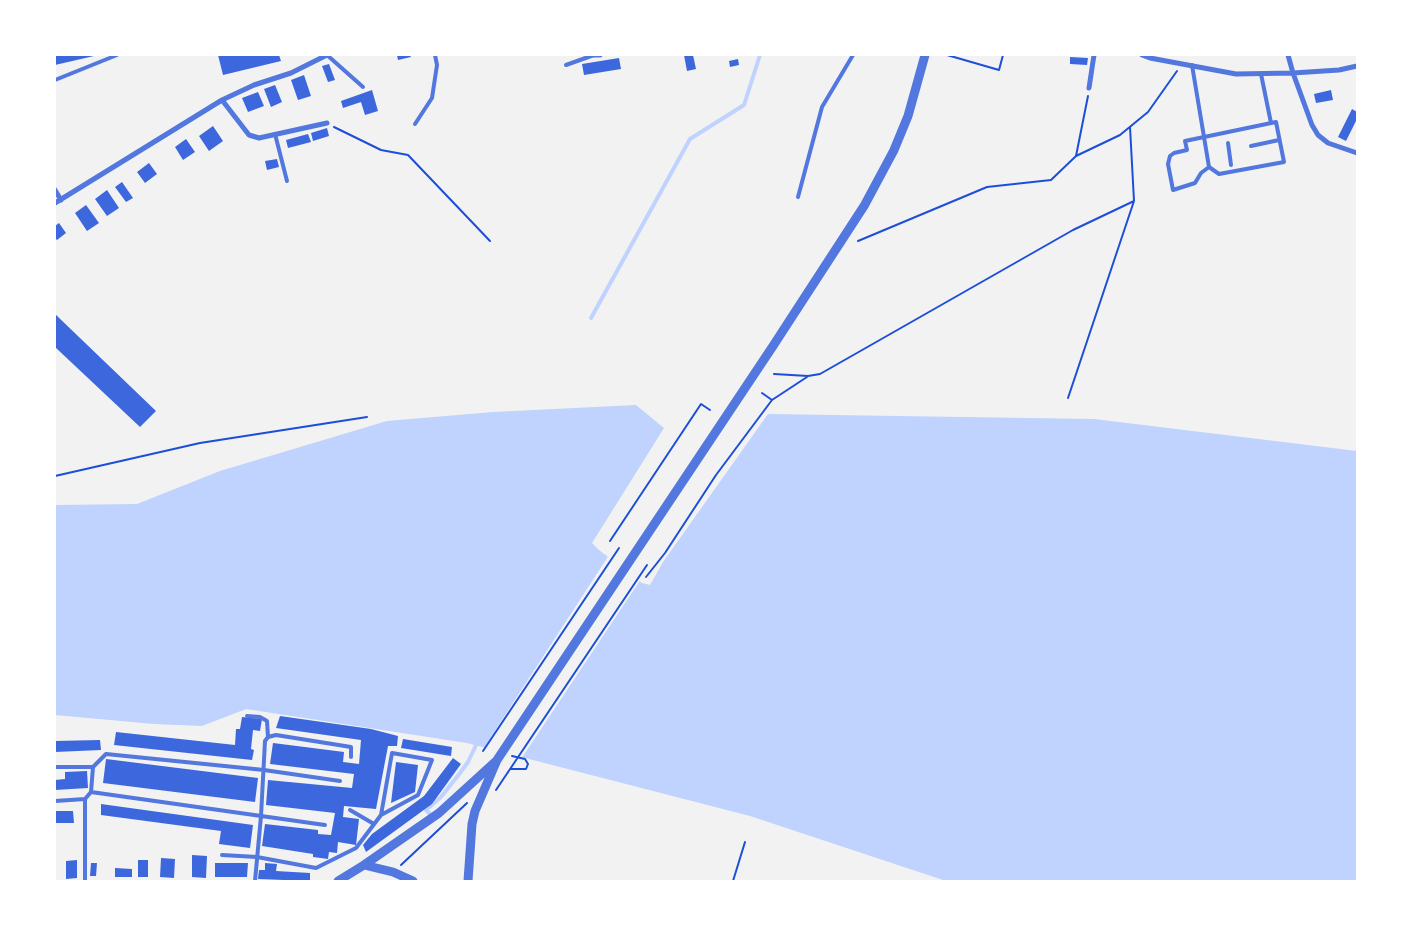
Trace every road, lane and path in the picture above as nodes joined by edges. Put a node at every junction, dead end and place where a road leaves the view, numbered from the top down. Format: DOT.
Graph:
graph roads {
  1 [pos="117,55"];
  2 [pos="327,55"];
  3 [pos="435,55"];
  4 [pos="594,55"];
  5 [pos="600,55"];
  6 [pos="853,55"];
  7 [pos="925,55"];
  8 [pos="947,55"];
  9 [pos="1003,55"];
  10 [pos="1094,55"];
  11 [pos="1142,55"];
  12 [pos="1288,55"];
  13 [pos="1183,63"];
  14 [pos="566,65"];
  15 [pos="1192,65"];
  16 [pos="1357,66"];
  17 [pos="1293,73"];
  18 [pos="1261,74"];
  19 [pos="55,80"];
  20 [pos="363,87"];
  21 [pos="1090,88"];
  22 [pos="222,100"];
  23 [pos="1271,123"];
  24 [pos="327,124"];
  25 [pos="415,124"];
  26 [pos="1130,127"];
  27 [pos="275,134"];
  28 [pos="1205,137"];
  29 [pos="1280,140"];
  30 [pos="1228,143"];
  31 [pos="1251,146"];
  32 [pos="1357,153"];
  33 [pos="1076,156"];
  34 [pos="1232,165"];
  35 [pos="1209,167"];
  36 [pos="287,181"];
  37 [pos="55,190"];
  38 [pos="798,198"];
  39 [pos="60,200"];
  40 [pos="1134,201"];
  41 [pos="55,203"];
  42 [pos="490,241"];
  43 [pos="858,241"];
  44 [pos="774,374"];
  45 [pos="808,376"];
  46 [pos="762,392"];
  47 [pos="1068,398"];
  48 [pos="772,400"];
  49 [pos="710,410"];
  50 [pos="367,417"];
  51 [pos="55,476"];
  52 [pos="610,542"];
  53 [pos="619,548"];
  54 [pos="647,566"];
  55 [pos="646,577"];
  56 [pos="247,716"];
  57 [pos="268,737"];
  58 [pos="483,751"];
  59 [pos="506,755"];
  60 [pos="350,757"];
  61 [pos="497,760"];
  62 [pos="55,767"];
  63 [pos="93,767"];
  64 [pos="511,769"];
  65 [pos="264,770"];
  66 [pos="340,782"];
  67 [pos="91,792"];
  68 [pos="493,794"];
  69 [pos="472,798"];
  70 [pos="85,799"];
  71 [pos="55,801"];
  72 [pos="350,810"];
  73 [pos="381,815"];
  74 [pos="261,816"];
  75 [pos="374,824"];
  76 [pos="325,825"];
  77 [pos="745,842"];
  78 [pos="222,855"];
  79 [pos="257,857"];
  80 [pos="364,865"];
  81 [pos="393,872"];
  82 [pos="345,878"];
  83 [pos="85,881"];
  84 [pos="255,881"];
  85 [pos="338,881"];
  86 [pos="413,881"];
  87 [pos="468,881"];
  88 [pos="734,881"];
  1 -- 19 [label="lane"];
  2 -- 20 [label="lane"];
  2 -- 22 [label="street"];
  3 -- 25 [label="lane"];
  4 -- 5 [label="street"];
  4 -- 14 [label="lane"];
  6 -- 38 [label="lane"];
  7 -- 61 [label="street"];
  8 -- 9 [label="path"];
  10 -- 21 [label="street"];
  11 -- 13 [label="street"];
  12 -- 17 [label="street"];
  13 -- 15 [label="street"];
  13 -- 26 [label="path"];
  15 -- 18 [label="street"];
  15 -- 28 [label="lane"];
  16 -- 17 [label="street"];
  17 -- 18 [label="street"];
  17 -- 32 [label="street"];
  18 -- 23 [label="lane"];
  21 -- 33 [label="path"];
  22 -- 27 [label="street"];
  22 -- 39 [label="street"];
  23 -- 28 [label="lane"];
  23 -- 29 [label="lane"];
  24 -- 27 [label="street"];
  24 -- 42 [label="path"];
  26 -- 33 [label="path"];
  26 -- 40 [label="path"];
  27 -- 36 [label="lane"];
  28 -- 35 [label="lane"];
  28 -- 35 [label="lane"];
  29 -- 31 [label="lane"];
  29 -- 35 [label="lane"];
  30 -- 34 [label="lane"];
  33 -- 43 [label="path"];
  37 -- 39 [label="street"];
  39 -- 41 [label="street"];
  40 -- 45 [label="path"];
  40 -- 47 [label="path"];
  44 -- 45 [label="path"];
  45 -- 48 [label="path"];
  46 -- 48 [label="path"];
  48 -- 55 [label="path"];
  49 -- 52 [label="path"];
  50 -- 51 [label="path"];
  53 -- 58 [label="path"];
  54 -- 64 [label="path"];
  56 -- 57 [label="lane"];
  57 -- 60 [label="lane"];
  57 -- 65 [label="lane"];
  59 -- 64 [label="path"];
  61 -- 80 [label="street"];
  61 -- 87 [label="street"];
  62 -- 63 [label="lane"];
  63 -- 65 [label="lane"];
  63 -- 67 [label="lane"];
  64 -- 68 [label="path"];
  65 -- 66 [label="lane"];
  65 -- 74 [label="lane"];
  67 -- 70 [label="lane"];
  67 -- 74 [label="lane"];
  69 -- 81 [label="path"];
  70 -- 71 [label="lane"];
  70 -- 83 [label="lane"];
  72 -- 75 [label="lane"];
  73 -- 73 [label="lane"];
  73 -- 75 [label="lane"];
  74 -- 76 [label="lane"];
  74 -- 79 [label="lane"];
  75 -- 79 [label="lane"];
  77 -- 88 [label="path"];
  78 -- 79 [label="lane"];
  79 -- 84 [label="lane"];
  80 -- 81 [label="street"];
  80 -- 82 [label="street"];
  81 -- 86 [label="street"];
  82 -- 85 [label="street"];
}
